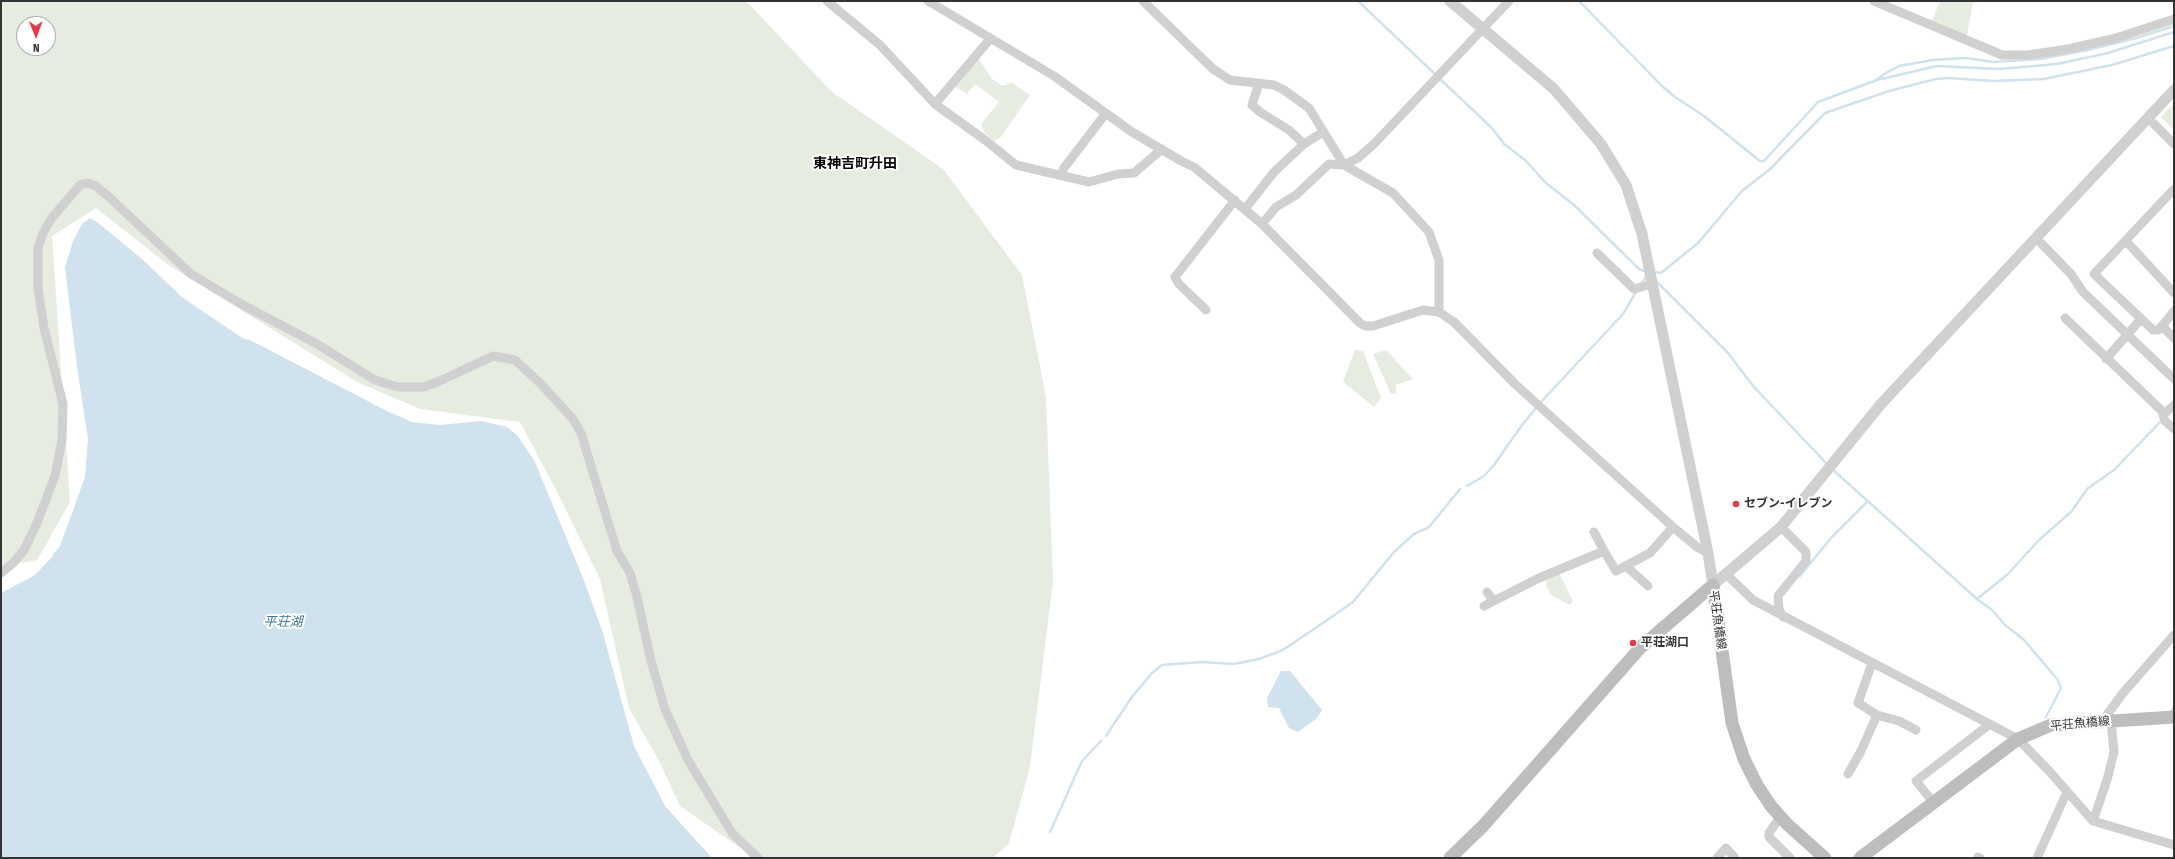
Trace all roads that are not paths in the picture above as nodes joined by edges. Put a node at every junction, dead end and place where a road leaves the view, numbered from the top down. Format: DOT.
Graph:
graph roads {
  1 [pos="827,1"];
  2 [pos="928,1"];
  3 [pos="1143,1"];
  4 [pos="1450,1"];
  5 [pos="1509,1"];
  6 [pos="1874,1"];
  7 [pos="2174,19"];
  8 [pos="1483,29"];
  9 [pos="990,39"];
  10 [pos="1259,83"];
  11 [pos="2174,90"];
  12 [pos="934,104"];
  13 [pos="1106,113"];
  14 [pos="2148,118"];
  15 [pos="1323,132"];
  16 [pos="1304,144"];
  17 [pos="2174,144"];
  18 [pos="1162,149"];
  19 [pos="1344,165"];
  20 [pos="1061,175"];
  21 [pos="2174,189"];
  22 [pos="1235,200"];
  23 [pos="1245,209"];
  24 [pos="1262,224"];
  25 [pos="2036,238"];
  26 [pos="2126,241"];
  27 [pos="1597,252"];
  28 [pos="1646,284"];
  29 [pos="2174,293"];
  30 [pos="1206,310"];
  31 [pos="2174,311"];
  32 [pos="1439,312"];
  33 [pos="2065,318"];
  34 [pos="2140,320"];
  35 [pos="2162,326"];
  36 [pos="2128,334"];
  37 [pos="2174,338"];
  38 [pos="2106,359"];
  39 [pos="2174,379"];
  40 [pos="2174,405"];
  41 [pos="2165,418"];
  42 [pos="2174,429"];
  43 [pos="1673,526"];
  44 [pos="1781,527"];
  45 [pos="1594,532"];
  46 [pos="1604,550"];
  47 [pos="1708,553"];
  48 [pos="1626,566"];
  49 [pos="1,573"];
  50 [pos="1725,573"];
  51 [pos="1713,585"];
  52 [pos="1648,586"];
  53 [pos="1487,592"];
  54 [pos="1493,600"];
  55 [pos="1484,606"];
  56 [pos="1783,617"];
  57 [pos="2174,635"];
  58 [pos="1872,663"];
  59 [pos="1877,715"];
  60 [pos="2174,717"];
  61 [pos="2106,722"];
  62 [pos="1990,724"];
  63 [pos="1916,730"];
  64 [pos="2018,739"];
  65 [pos="1848,774"];
  66 [pos="2066,792"];
  67 [pos="1933,802"];
  68 [pos="1780,817"];
  69 [pos="2093,821"];
  70 [pos="2174,845"];
  71 [pos="758,858"];
  72 [pos="1450,858"];
  73 [pos="1717,858"];
  74 [pos="1735,858"];
  75 [pos="1790,858"];
  76 [pos="1825,858"];
  77 [pos="1860,858"];
  78 [pos="2037,858"];
  1 -- 12 [label="street"];
  2 -- 9 [label="street"];
  3 -- 10 [label="street"];
  4 -- 8 [label="street"];
  5 -- 8 [label="street"];
  6 -- 7 [label="street"];
  8 -- 19 [label="street"];
  8 -- 28 [label="street"];
  9 -- 12 [label="street"];
  9 -- 13 [label="street"];
  10 -- 15 [label="street"];
  10 -- 16 [label="street"];
  11 -- 14 [label="street"];
  12 -- 20 [label="street"];
  13 -- 18 [label="street"];
  13 -- 20 [label="street"];
  14 -- 17 [label="street"];
  14 -- 25 [label="street"];
  15 -- 16 [label="street"];
  15 -- 19 [label="street"];
  16 -- 23 [label="street"];
  18 -- 20 [label="street"];
  18 -- 22 [label="street"];
  19 -- 24 [label="street"];
  19 -- 32 [label="street"];
  21 -- 26 [label="street"];
  22 -- 23 [label="street"];
  22 -- 30 [label="street"];
  23 -- 24 [label="street"];
  24 -- 32 [label="street"];
  25 -- 36 [label="street"];
  25 -- 44 [label="street"];
  26 -- 29 [label="street"];
  26 -- 34 [label="street"];
  27 -- 28 [label="street"];
  28 -- 47 [label="street"];
  31 -- 35 [label="street"];
  32 -- 43 [label="street"];
  33 -- 38 [label="street"];
  34 -- 35 [label="street"];
  34 -- 36 [label="street"];
  35 -- 37 [label="street"];
  36 -- 38 [label="street"];
  36 -- 39 [label="street"];
  38 -- 41 [label="street"];
  40 -- 41 [label="street"];
  41 -- 42 [label="street"];
  43 -- 47 [label="street"];
  43 -- 48 [label="street"];
  44 -- 50 [label="street"];
  44 -- 56 [label="street"];
  45 -- 46 [label="street"];
  46 -- 48 [label="street"];
  46 -- 54 [label="street"];
  47 -- 51 [label="street"];
  48 -- 52 [label="street"];
  49 -- 71 [label="street"];
  50 -- 51 [label="street"];
  50 -- 56 [label="street"];
  51 -- 68 [label="main road, 平荘魚橋線"];
  51 -- 72 [label="main road, 平荘魚橋線"];
  53 -- 54 [label="street"];
  54 -- 55 [label="street"];
  56 -- 58 [label="street"];
  57 -- 61 [label="street"];
  58 -- 59 [label="street"];
  58 -- 62 [label="street"];
  59 -- 63 [label="street"];
  59 -- 65 [label="street"];
  60 -- 61 [label="main road, 平荘魚橋線"];
  61 -- 64 [label="main road, 平荘魚橋線"];
  61 -- 69 [label="street"];
  62 -- 64 [label="street"];
  62 -- 67 [label="street"];
  64 -- 66 [label="street"];
  64 -- 67 [label="main road, 平荘魚橋線"];
  66 -- 69 [label="street"];
  66 -- 78 [label="street"];
  67 -- 77 [label="main road, 平荘魚橋線"];
  68 -- 75 [label="street"];
  68 -- 76 [label="main road, 平荘魚橋線"];
  69 -- 70 [label="street"];
  73 -- 74 [label="street"];
}
